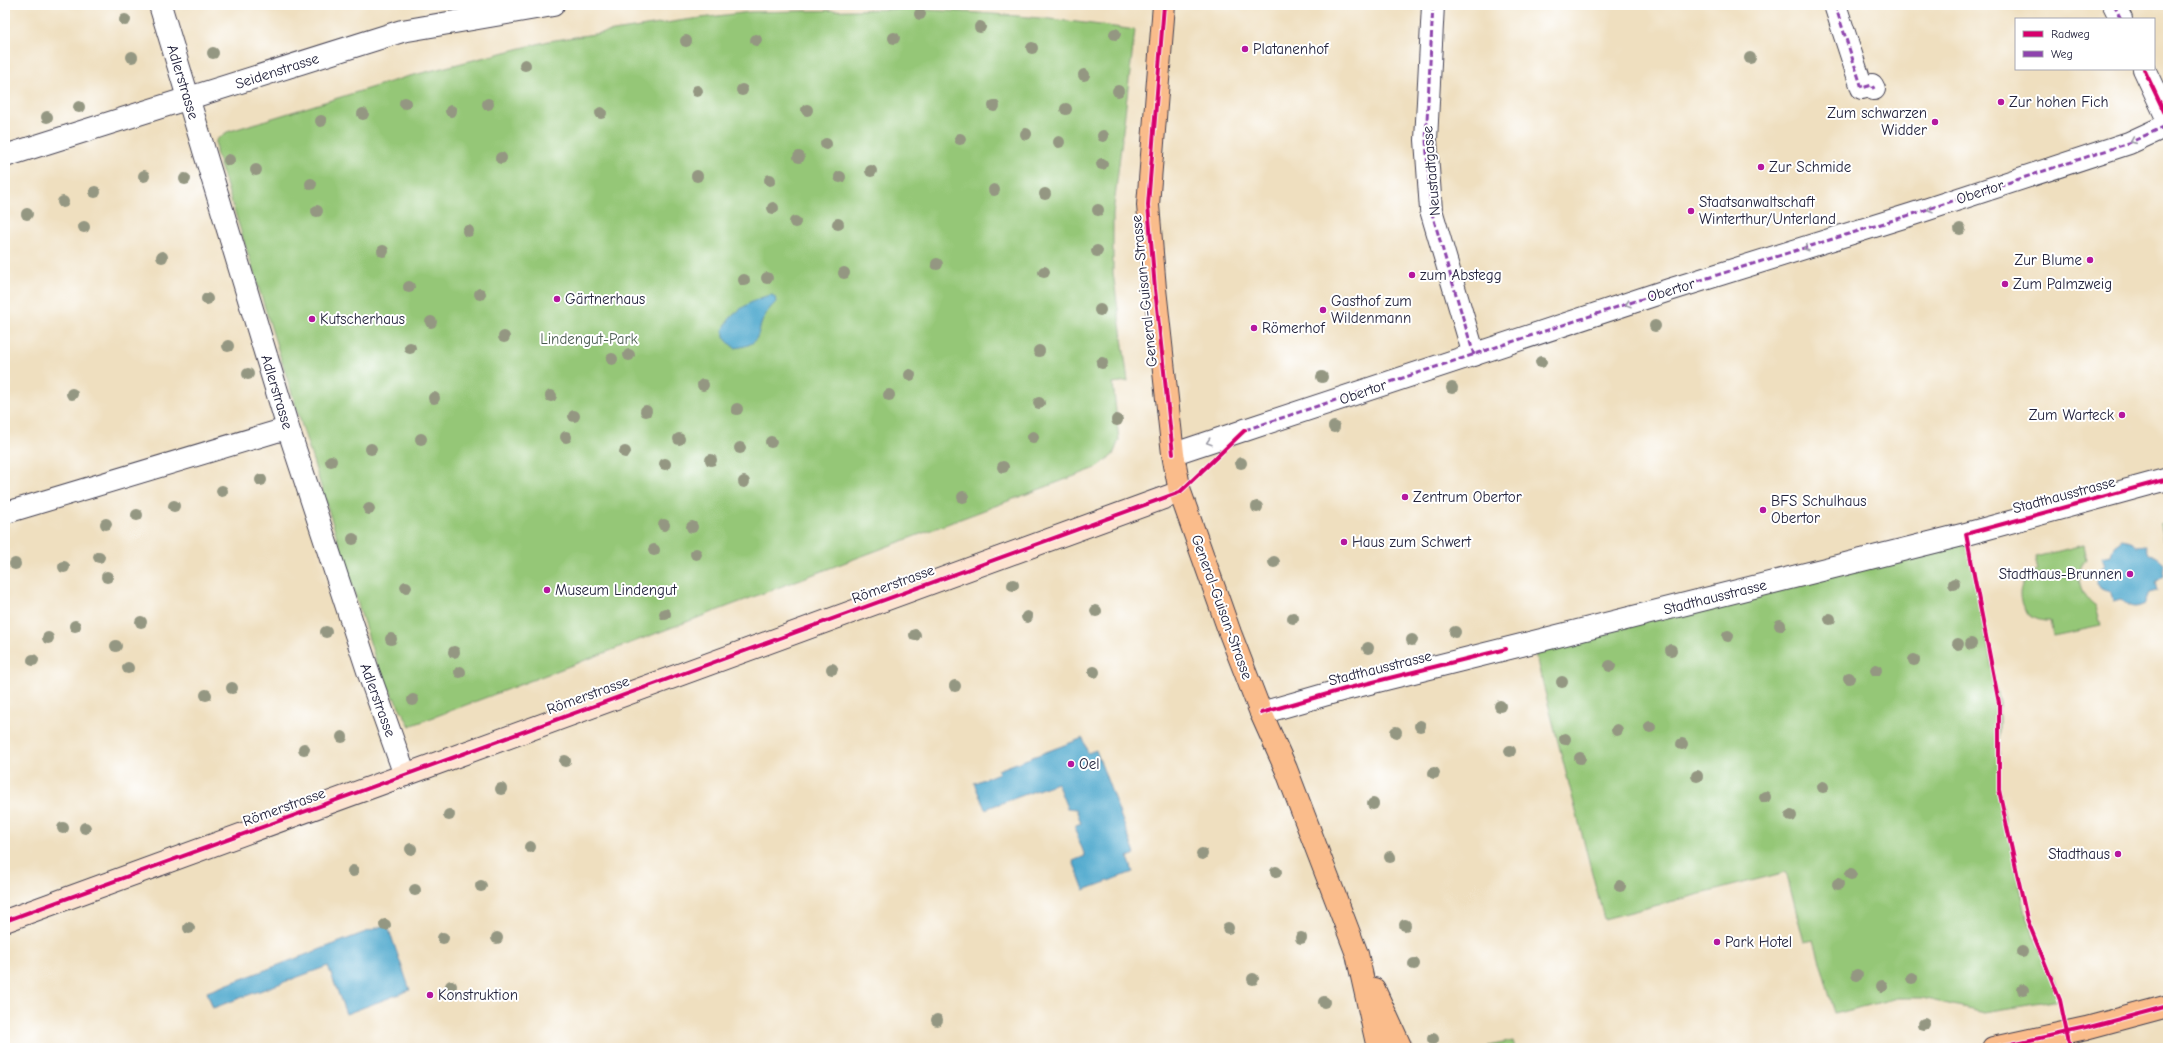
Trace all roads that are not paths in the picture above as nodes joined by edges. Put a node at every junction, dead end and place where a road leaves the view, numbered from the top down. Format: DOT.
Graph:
graph roads {
  1 [pos="160,5"];
  2 [pos="553,5"];
  3 [pos="1164,5"];
  4 [pos="1433,5"];
  5 [pos="1835,5"];
  6 [pos="2114,5"];
  7 [pos="2120,18"];
  8 [pos="2144,70"];
  9 [pos="1874,89"];
  10 [pos="188,99"];
  11 [pos="2168,120"];
  12 [pos="2168,125"];
  13 [pos="5,156"];
  14 [pos="1474,355"];
  15 [pos="288,428"];
  16 [pos="1245,430"];
  17 [pos="1173,454"];
  18 [pos="2168,479"];
  19 [pos="1180,492"];
  20 [pos="5,513"];
  21 [pos="1261,713"];
  22 [pos="405,775"];
  23 [pos="5,921"];
  24 [pos="1357,954"];
  25 [pos="2168,1006"];
  26 [pos="1378,1048"];
  27 [pos="1401,1048"];
  28 [pos="1993,1048"];
  1 -- 10 [label="street, Adlerstrasse"];
  2 -- 10 [label="street, Seidenstrasse"];
  3 -- 17 [label="main road, General-Guisan-Strasse"];
  4 -- 14 [label="street, Neustadtgasse"];
  5 -- 9 [label="street"];
  6 -- 7 [label="street"];
  8 -- 11 [label="street"];
  10 -- 13 [label="street, Seidenstrasse"];
  10 -- 15 [label="street, Adlerstrasse"];
  12 -- 14 [label="street, Obertor, one-way"];
  14 -- 16 [label="street, Obertor"];
  15 -- 20 [label="lane"];
  15 -- 22 [label="street, Adlerstrasse"];
  16 -- 17 [label="lane, Obertor, one-way"];
  17 -- 19 [label="main road, General-Guisan-Strasse"];
  18 -- 21 [label="street, Stadthausstrasse"];
  19 -- 21 [label="main road, General-Guisan-Strasse"];
  19 -- 22 [label="main road, Römerstrasse"];
  21 -- 24 [label="main road, General-Guisan-Strasse"];
  22 -- 23 [label="main road, Römerstrasse"];
  24 -- 26 [label="main road, General-Guisan-Strasse"];
  24 -- 27 [label="main road"];
  25 -- 28 [label="main road"];
}
